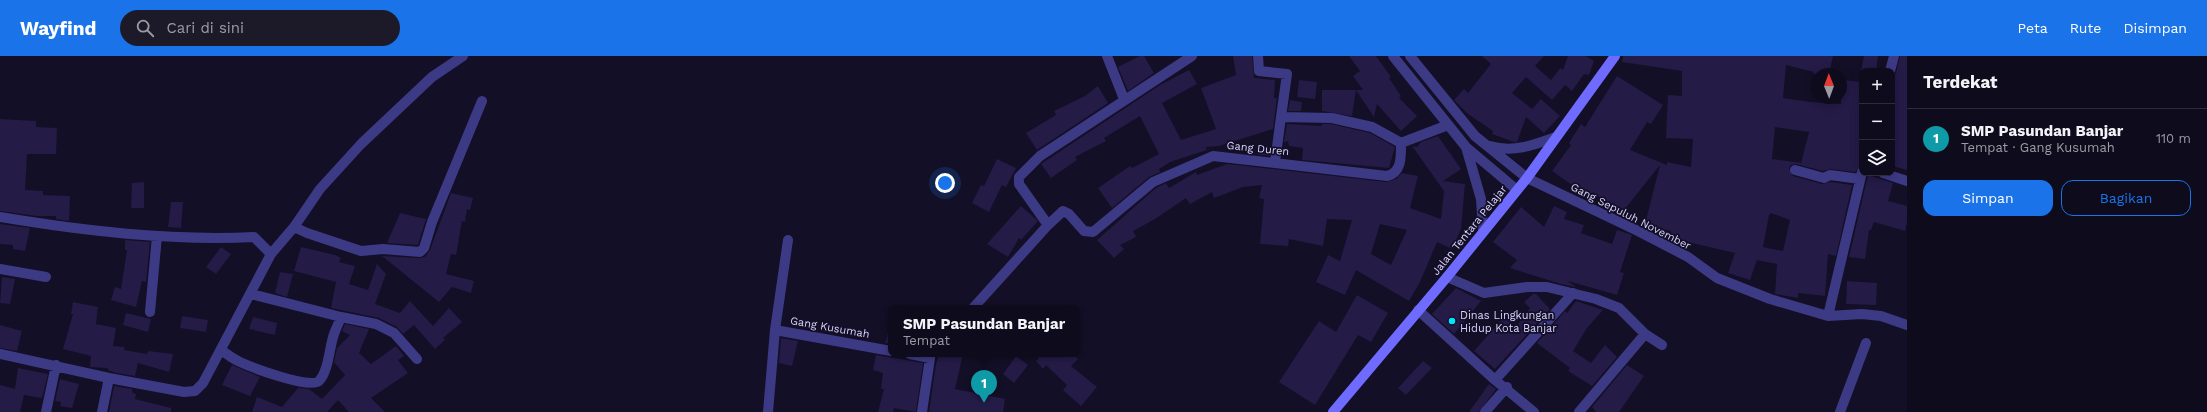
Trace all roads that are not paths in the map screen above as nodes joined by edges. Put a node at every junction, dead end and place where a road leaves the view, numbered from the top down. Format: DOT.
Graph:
graph roads {
  1 [pos="463,56"];
  2 [pos="1107,56"];
  3 [pos="1192,56"];
  4 [pos="1258,56"];
  5 [pos="1393,56"];
  6 [pos="1410,56"];
  7 [pos="1615,56"];
  8 [pos="1894,56"];
  9 [pos="1891,68"];
  10 [pos="1124,99"];
  11 [pos="482,100"];
  12 [pos="1281,117"];
  13 [pos="1448,125"];
  14 [pos="1475,136"];
  15 [pos="1556,137"];
  16 [pos="1402,143"];
  17 [pos="1466,147"];
  18 [pos="1274,162"];
  19 [pos="1795,170"];
  20 [pos="1859,176"];
  21 [pos="1861,176"];
  22 [pos="1893,176"];
  23 [pos="1527,178"];
  24 [pos="1907,180"];
  25 [pos="1517,190"];
  26 [pos="0,218"];
  27 [pos="1048,225"];
  28 [pos="294,227"];
  29 [pos="1483,231"];
  30 [pos="157,236"];
  31 [pos="788,240"];
  32 [pos="271,254"];
  33 [pos="0,269"];
  34 [pos="46,277"];
  35 [pos="1447,277"];
  36 [pos="251,294"];
  37 [pos="1573,294"];
  38 [pos="976,305"];
  39 [pos="1418,310"];
  40 [pos="150,312"];
  41 [pos="1828,316"];
  42 [pos="341,317"];
  43 [pos="1907,325"];
  44 [pos="775,330"];
  45 [pos="1645,334"];
  46 [pos="1866,343"];
  47 [pos="1662,345"];
  48 [pos="888,349"];
  49 [pos="221,350"];
  50 [pos="0,354"];
  51 [pos="931,357"];
  52 [pos="417,359"];
  53 [pos="56,365"];
  54 [pos="110,378"];
  55 [pos="1495,380"];
  56 [pos="1507,387"];
  57 [pos="46,412"];
  58 [pos="102,412"];
  59 [pos="768,412"];
  60 [pos="922,412"];
  61 [pos="1333,412"];
  62 [pos="1485,412"];
  63 [pos="1534,412"];
  64 [pos="1579,412"];
  65 [pos="1840,412"];
  1 -- 28 [label="street"];
  2 -- 10 [label="street"];
  3 -- 10 [label="street"];
  4 -- 12 [label="street"];
  5 -- 13 [label="street"];
  6 -- 14 [label="street"];
  7 -- 15 [label="main road, Jalan Tentara Pelajar"];
  8 -- 9 [label="street"];
  10 -- 27 [label="street"];
  11 -- 28 [label="street"];
  12 -- 16 [label="street"];
  12 -- 18 [label="street"];
  13 -- 16 [label="street"];
  13 -- 17 [label="street"];
  14 -- 15 [label="street"];
  14 -- 23 [label="street, Gang Sepuluh November"];
  15 -- 23 [label="main road, Jalan Tentara Pelajar"];
  16 -- 18 [label="street, Gang Duren"];
  17 -- 25 [label="street"];
  17 -- 29 [label="street"];
  18 -- 27 [label="street, Gang Duren"];
  19 -- 20 [label="street"];
  21 -- 41 [label="street"];
  22 -- 24 [label="street"];
  23 -- 25 [label="main road, Jalan Tentara Pelajar"];
  23 -- 41 [label="street, Gang Sepuluh November"];
  25 -- 29 [label="main road, Jalan Tentara Pelajar"];
  26 -- 30 [label="street"];
  27 -- 38 [label="street"];
  28 -- 32 [label="street"];
  29 -- 35 [label="main road, Jalan Tentara Pelajar"];
  30 -- 32 [label="street"];
  30 -- 40 [label="street"];
  31 -- 44 [label="street"];
  32 -- 36 [label="street"];
  33 -- 34 [label="street"];
  35 -- 37 [label="street"];
  35 -- 39 [label="main road, Jalan Tentara Pelajar"];
  36 -- 42 [label="street"];
  36 -- 49 [label="street"];
  37 -- 45 [label="street"];
  37 -- 55 [label="street"];
  39 -- 55 [label="street"];
  39 -- 61 [label="main road, Jalan Tentara Pelajar"];
  41 -- 43 [label="street, Gang Sepuluh November"];
  42 -- 49 [label="street"];
  42 -- 52 [label="street"];
  44 -- 48 [label="street, Gang Kusumah"];
  44 -- 59 [label="street, Gang Kusumah"];
  45 -- 47 [label="street"];
  45 -- 64 [label="street"];
  46 -- 65 [label="street"];
  49 -- 54 [label="street"];
  50 -- 53 [label="street"];
  51 -- 60 [label="street"];
  53 -- 54 [label="street"];
  53 -- 57 [label="street"];
  54 -- 58 [label="street"];
  55 -- 56 [label="street"];
  56 -- 62 [label="street"];
  56 -- 63 [label="street"];
}
